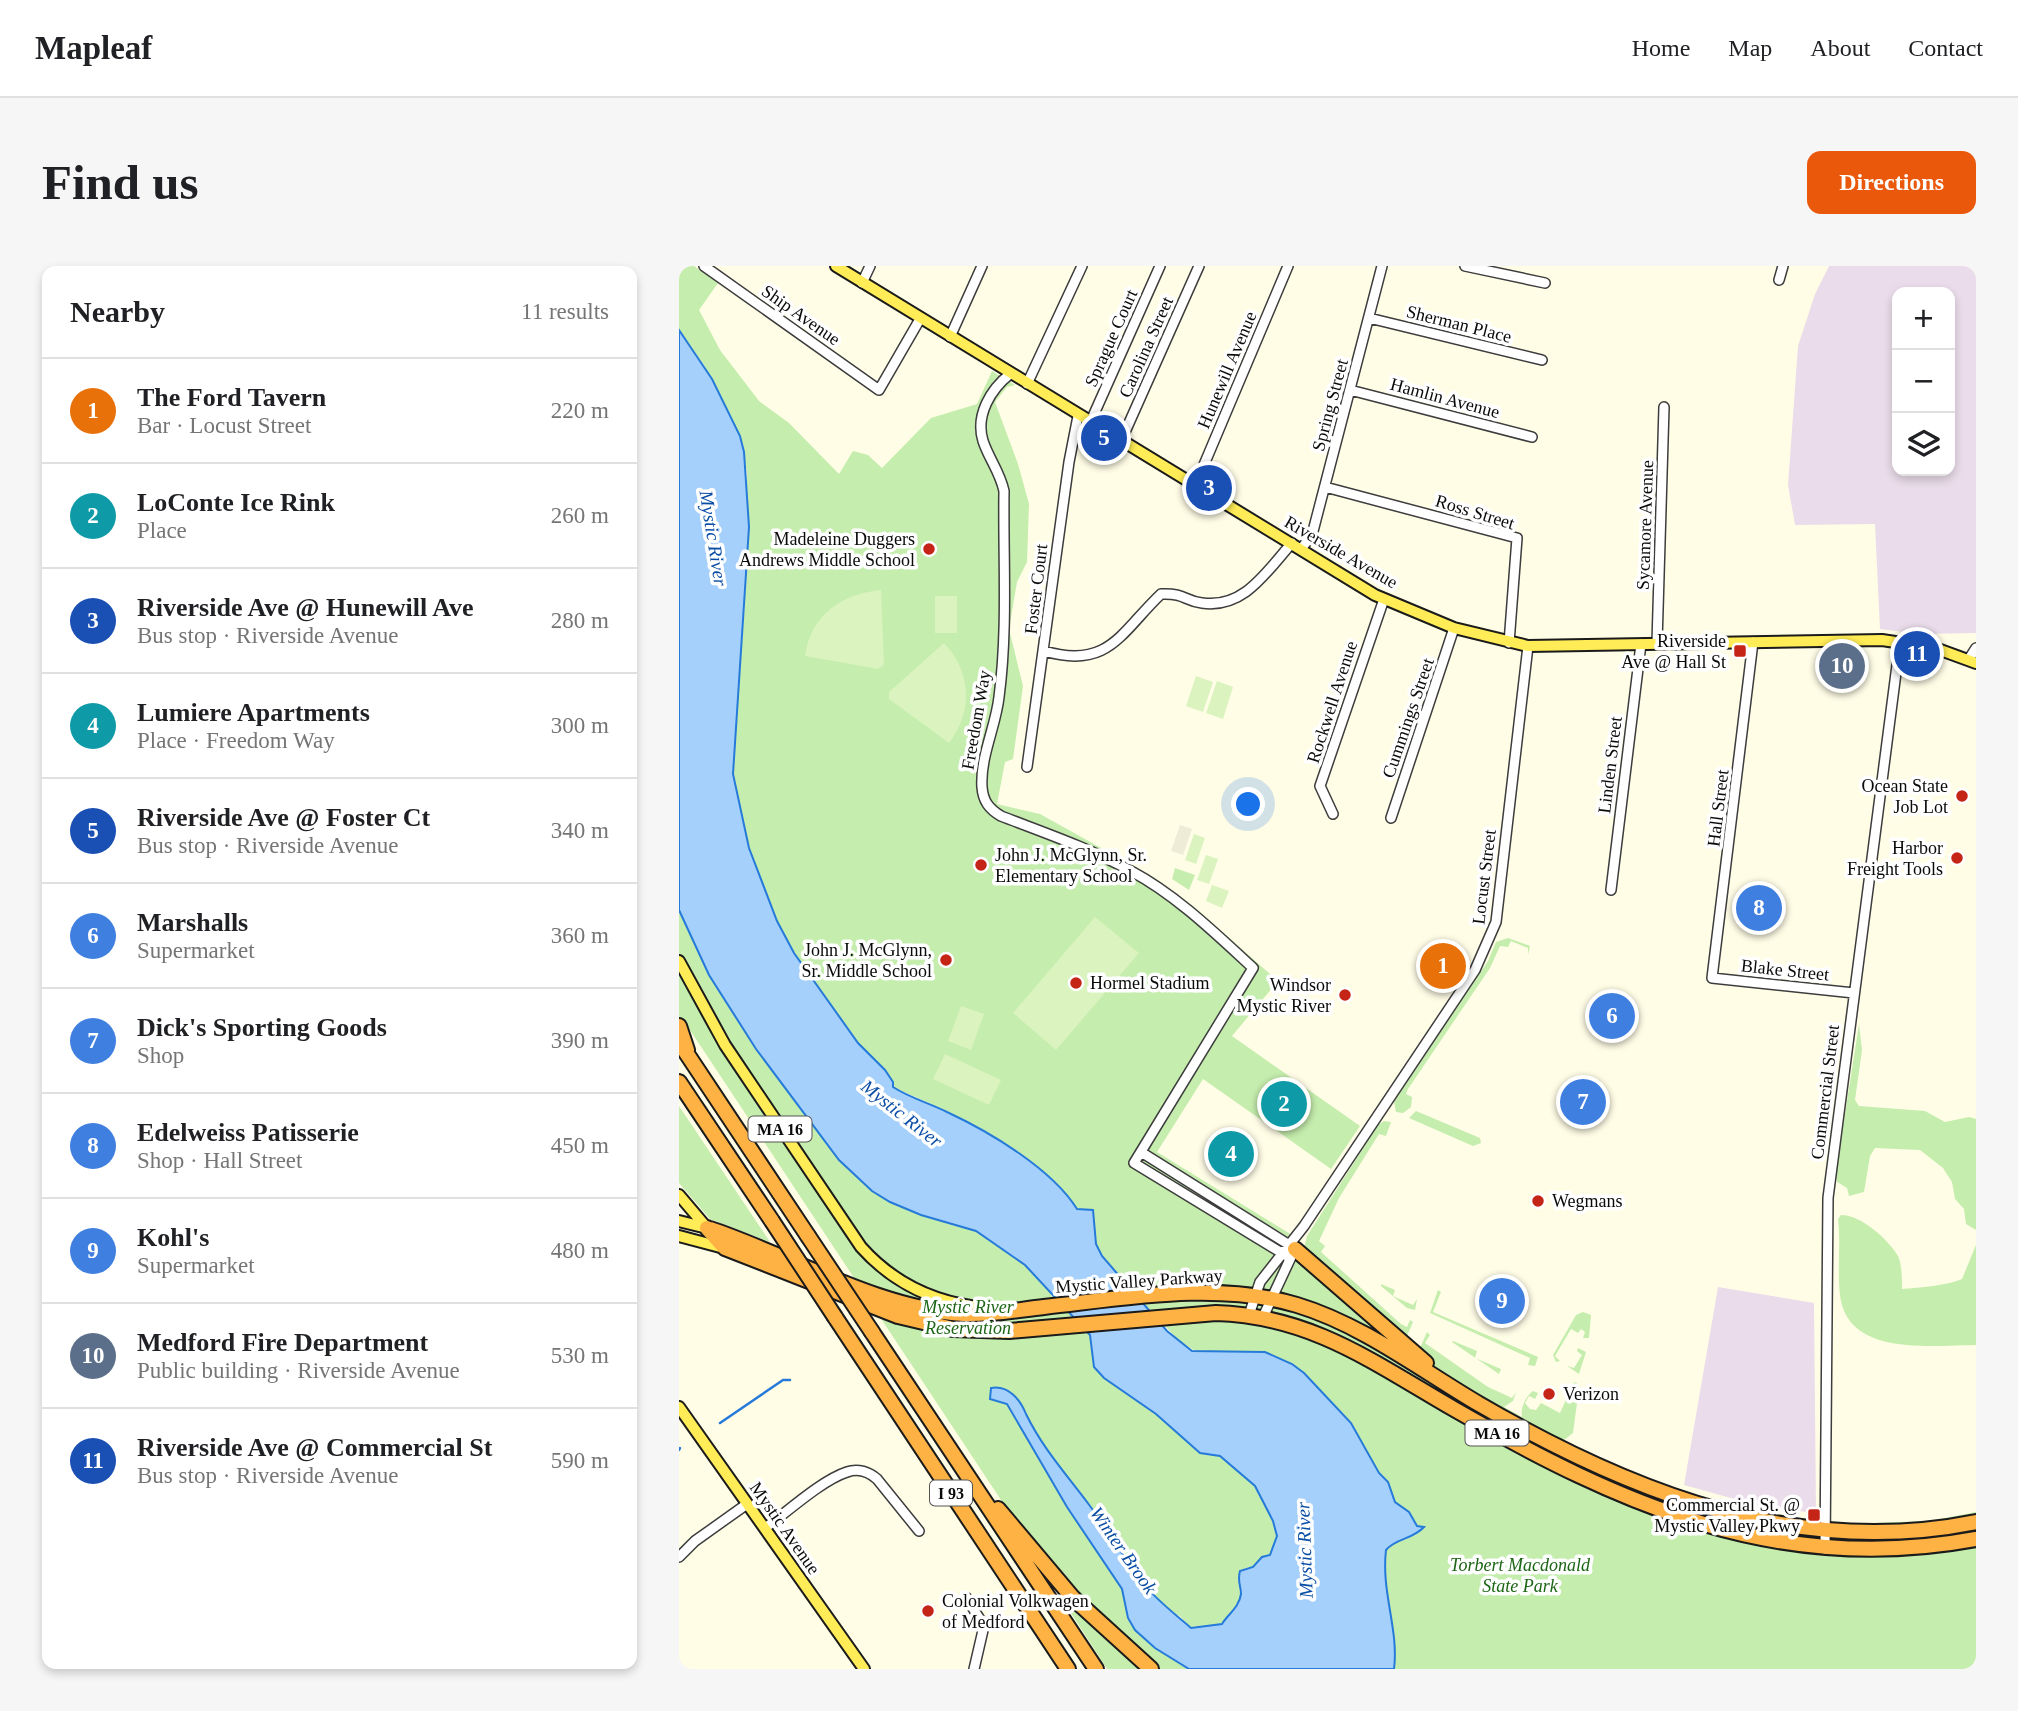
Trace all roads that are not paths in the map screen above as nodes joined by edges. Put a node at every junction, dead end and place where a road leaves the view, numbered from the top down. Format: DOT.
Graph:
graph roads {
  1 [pos="704,266"];
  2 [pos="836,266"];
  3 [pos="870,266"];
  4 [pos="982,266"];
  5 [pos="1081,266"];
  6 [pos="1160,266"];
  7 [pos="1288,266"];
  8 [pos="1382,266"];
  9 [pos="1465,266"];
  10 [pos="1783,266"];
  11 [pos="1196,267"];
  12 [pos="1779,280"];
  13 [pos="862,283"];
  14 [pos="1545,283"];
  15 [pos="1369,318"];
  16 [pos="920,319"];
  17 [pos="950,337"];
  18 [pos="1542,360"];
  19 [pos="1010,374"];
  20 [pos="1027,384"];
  21 [pos="1350,390"];
  22 [pos="1664,407"];
  23 [pos="1079,416"];
  24 [pos="1090,423"];
  25 [pos="1532,437"];
  26 [pos="1121,441"];
  27 [pos="1195,486"];
  28 [pos="1325,487"];
  29 [pos="1296,546"];
  30 [pos="1384,600"];
  31 [pos="1454,628"];
  32 [pos="1753,642"];
  33 [pos="1900,642"];
  34 [pos="1509,643"];
  35 [pos="1657,643"];
  36 [pos="1640,644"];
  37 [pos="1528,646"];
  38 [pos="1976,648"];
  39 [pos="1044,651"];
  40 [pos="1973,661"];
  41 [pos="1027,766"];
  42 [pos="1333,814"];
  43 [pos="1391,818"];
  44 [pos="1611,890"];
  45 [pos="679,961"];
  46 [pos="1712,978"];
  47 [pos="1854,993"];
  48 [pos="679,1026"];
  49 [pos="679,1042"];
  50 [pos="690,1058"];
  51 [pos="679,1082"];
  52 [pos="1141,1152"];
  53 [pos="679,1195"];
  54 [pos="679,1221"];
  55 [pos="707,1228"];
  56 [pos="679,1236"];
  57 [pos="725,1248"];
  58 [pos="1289,1251"];
  59 [pos="1253,1294"];
  60 [pos="1272,1298"];
  61 [pos="1046,1307"];
  62 [pos="1256,1316"];
  63 [pos="1467,1397"];
  64 [pos="679,1407"];
  65 [pos="969,1479"];
  66 [pos="747,1504"];
  67 [pos="1976,1522"];
  68 [pos="765,1528"];
  69 [pos="919,1531"];
  70 [pos="1825,1532"];
  71 [pos="1976,1539"];
  72 [pos="1825,1549"];
  73 [pos="679,1558"];
  74 [pos="966,1597"];
  75 [pos="864,1669"];
  76 [pos="974,1669"];
  77 [pos="1068,1669"];
  78 [pos="1096,1669"];
  79 [pos="1151,1669"];
  1 -- 16 [label="street, Ship Avenue"];
  2 -- 13 [label="main road, Riverside Avenue"];
  3 -- 13 [label="street"];
  4 -- 17 [label="street"];
  5 -- 20 [label="street"];
  6 -- 24 [label="street, Sprague Court"];
  7 -- 27 [label="street, Hunewill Avenue"];
  8 -- 15 [label="street, Spring Street"];
  9 -- 14 [label="street"];
  10 -- 12 [label="street"];
  11 -- 26 [label="street, Carolina Street"];
  13 -- 16 [label="main road, Riverside Avenue"];
  15 -- 18 [label="street, Sherman Place"];
  15 -- 21 [label="street, Spring Street"];
  16 -- 17 [label="main road, Riverside Avenue"];
  17 -- 19 [label="main road, Riverside Avenue"];
  19 -- 20 [label="main road, Riverside Avenue"];
  19 -- 52 [label="street, Freedom Way"];
  20 -- 23 [label="main road, Riverside Avenue"];
  21 -- 25 [label="street, Hamlin Avenue"];
  21 -- 28 [label="street, Spring Street"];
  22 -- 35 [label="street, Sycamore Avenue"];
  23 -- 24 [label="main road, Riverside Avenue"];
  23 -- 39 [label="street, Foster Court"];
  24 -- 26 [label="main road, Riverside Avenue"];
  26 -- 27 [label="main road, Riverside Avenue"];
  27 -- 29 [label="main road, Riverside Avenue"];
  28 -- 29 [label="street, Spring Street"];
  28 -- 34 [label="street, Ross Street"];
  29 -- 30 [label="main road, Riverside Avenue"];
  29 -- 39 [label="street, Spring Street"];
  30 -- 31 [label="main road, Riverside Avenue"];
  30 -- 42 [label="street, Rockwell Avenue"];
  31 -- 34 [label="main road, Riverside Avenue"];
  31 -- 43 [label="street, Cummings Street"];
  32 -- 33 [label="main road, Riverside Avenue"];
  32 -- 35 [label="main road, Riverside Avenue"];
  32 -- 46 [label="street, Hall Street"];
  33 -- 40 [label="main road, Riverside Avenue"];
  33 -- 47 [label="street, Commercial Street"];
  34 -- 37 [label="main road, Riverside Avenue"];
  35 -- 36 [label="main road, Riverside Avenue"];
  36 -- 37 [label="main road, Riverside Avenue"];
  36 -- 44 [label="street, Linden Street"];
  37 -- 58 [label="street, Locust Street"];
  38 -- 40 [label="street"];
  39 -- 41 [label="street, Foster Court"];
  45 -- 61 [label="main road, Mystic Valley Parkway / MA 16"];
  46 -- 47 [label="street, Blake Street"];
  47 -- 70 [label="street, Commercial Street"];
  48 -- 50 [label="highway"];
  49 -- 50 [label="highway, I 93"];
  50 -- 65 [label="highway, I 93, bridge"];
  51 -- 77 [label="highway, I 93, bridge"];
  52 -- 58 [label="street"];
  52 -- 58 [label="street, Freedom Way"];
  53 -- 55 [label="main road, Mystic Valley Parkway / MA 16"];
  54 -- 55 [label="main road"];
  55 -- 57 [label="highway, Mystic Valley Parkway / MA 16"];
  55 -- 61 [label="highway"];
  56 -- 57 [label="main road"];
  57 -- 62 [label="highway, Mystic Valley Parkway / MA 16"];
  58 -- 59 [label="street, Locust Street"];
  58 -- 60 [label="street, Locust Street"];
  58 -- 63 [label="highway"];
  59 -- 60 [label="highway, Mystic Valley Parkway / MA 16"];
  59 -- 61 [label="highway, Mystic Valley Parkway / MA 16"];
  59 -- 62 [label="street, Locust Street"];
  60 -- 62 [label="street, Locust Street"];
  60 -- 63 [label="highway, Mystic Valley Parkway / MA 16"];
  62 -- 72 [label="highway, Mystic Valley Parkway / MA 16"];
  63 -- 70 [label="highway, Mystic Valley Parkway / MA 16"];
  64 -- 66 [label="main road, Mystic Avenue"];
  65 -- 78 [label="highway, I 93"];
  65 -- 79 [label="highway"];
  66 -- 68 [label="main road, Mystic Avenue"];
  66 -- 73 [label="street"];
  67 -- 70 [label="highway, Mystic Valley Parkway / MA 16"];
  68 -- 69 [label="street"];
  68 -- 75 [label="main road, Mystic Avenue"];
  70 -- 72 [label="street, Commercial Street"];
  71 -- 72 [label="highway, Mystic Valley Parkway / MA 16"];
  74 -- 76 [label="street"];
}
